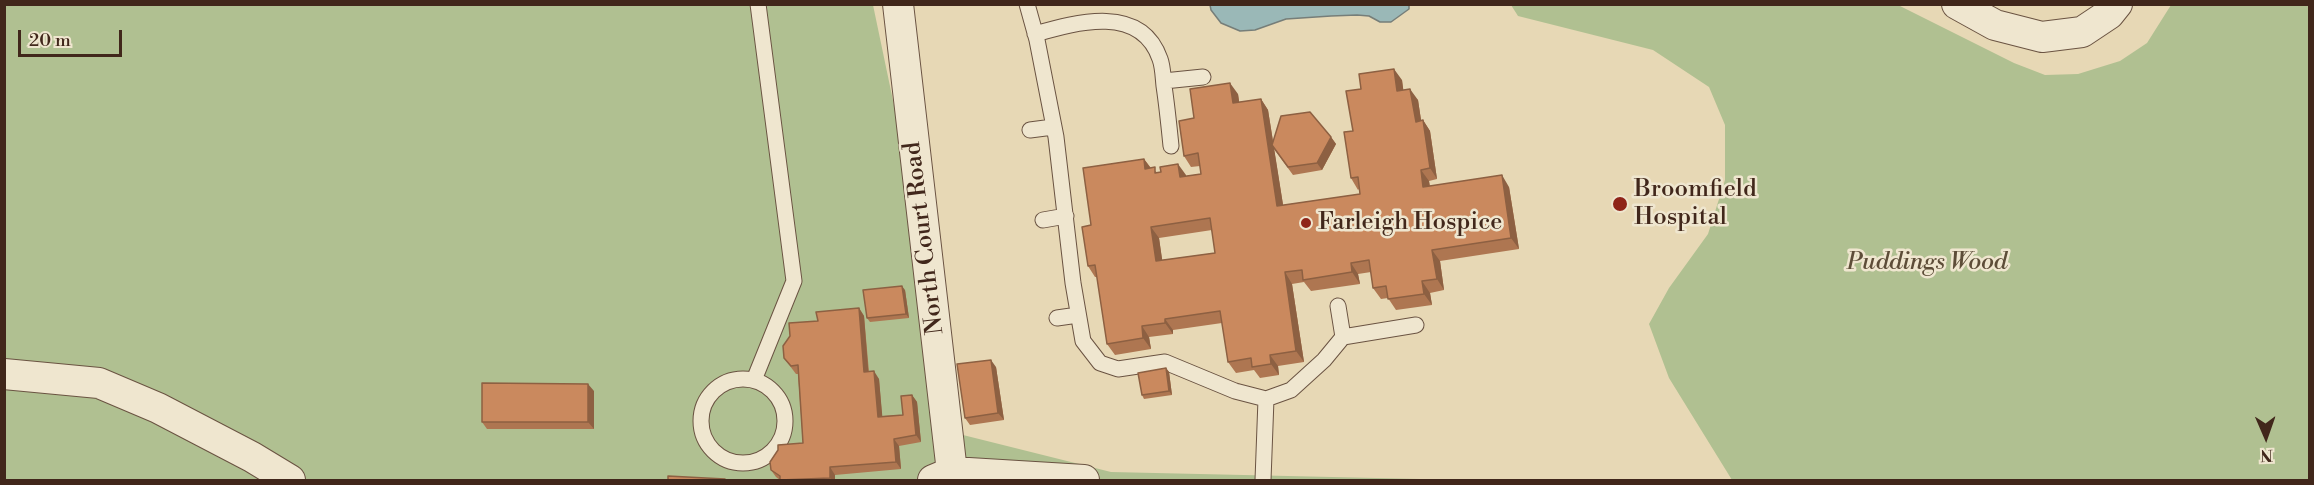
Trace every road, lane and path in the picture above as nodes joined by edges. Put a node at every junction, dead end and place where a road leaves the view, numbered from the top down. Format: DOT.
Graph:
graph roads {
  1 [pos="758,4"];
  2 [pos="898,4"];
  3 [pos="1027,4"];
  4 [pos="1957,4"];
  5 [pos="2117,4"];
  6 [pos="1035,34"];
  7 [pos="1203,77"];
  8 [pos="1164,81"];
  9 [pos="1053,127"];
  10 [pos="1030,130"];
  11 [pos="1172,146"];
  12 [pos="1066,216"];
  13 [pos="1043,220"];
  14 [pos="1338,306"];
  15 [pos="1078,315"];
  16 [pos="1057,318"];
  17 [pos="1416,325"];
  18 [pos="1343,338"];
  19 [pos="4,374"];
  20 [pos="754,380"];
  21 [pos="1266,399"];
  22 [pos="942,476"];
  23 [pos="290,480"];
  24 [pos="1084,480"];
  25 [pos="1263,480"];
  1 -- 20 [label="lane"];
  2 -- 22 [label="street, North Court Road"];
  3 -- 6 [label="lane"];
  4 -- 5 [label="street"];
  6 -- 8 [label="lane"];
  6 -- 9 [label="lane"];
  7 -- 8 [label="lane"];
  8 -- 11 [label="lane"];
  9 -- 10 [label="lane"];
  9 -- 12 [label="lane"];
  12 -- 13 [label="lane"];
  12 -- 15 [label="lane"];
  14 -- 18 [label="lane"];
  15 -- 16 [label="lane"];
  15 -- 21 [label="lane"];
  17 -- 18 [label="lane"];
  18 -- 21 [label="lane"];
  19 -- 23 [label="street"];
  20 -- 20 [label="lane"];
  21 -- 25 [label="lane"];
  22 -- 24 [label="street"];
}
